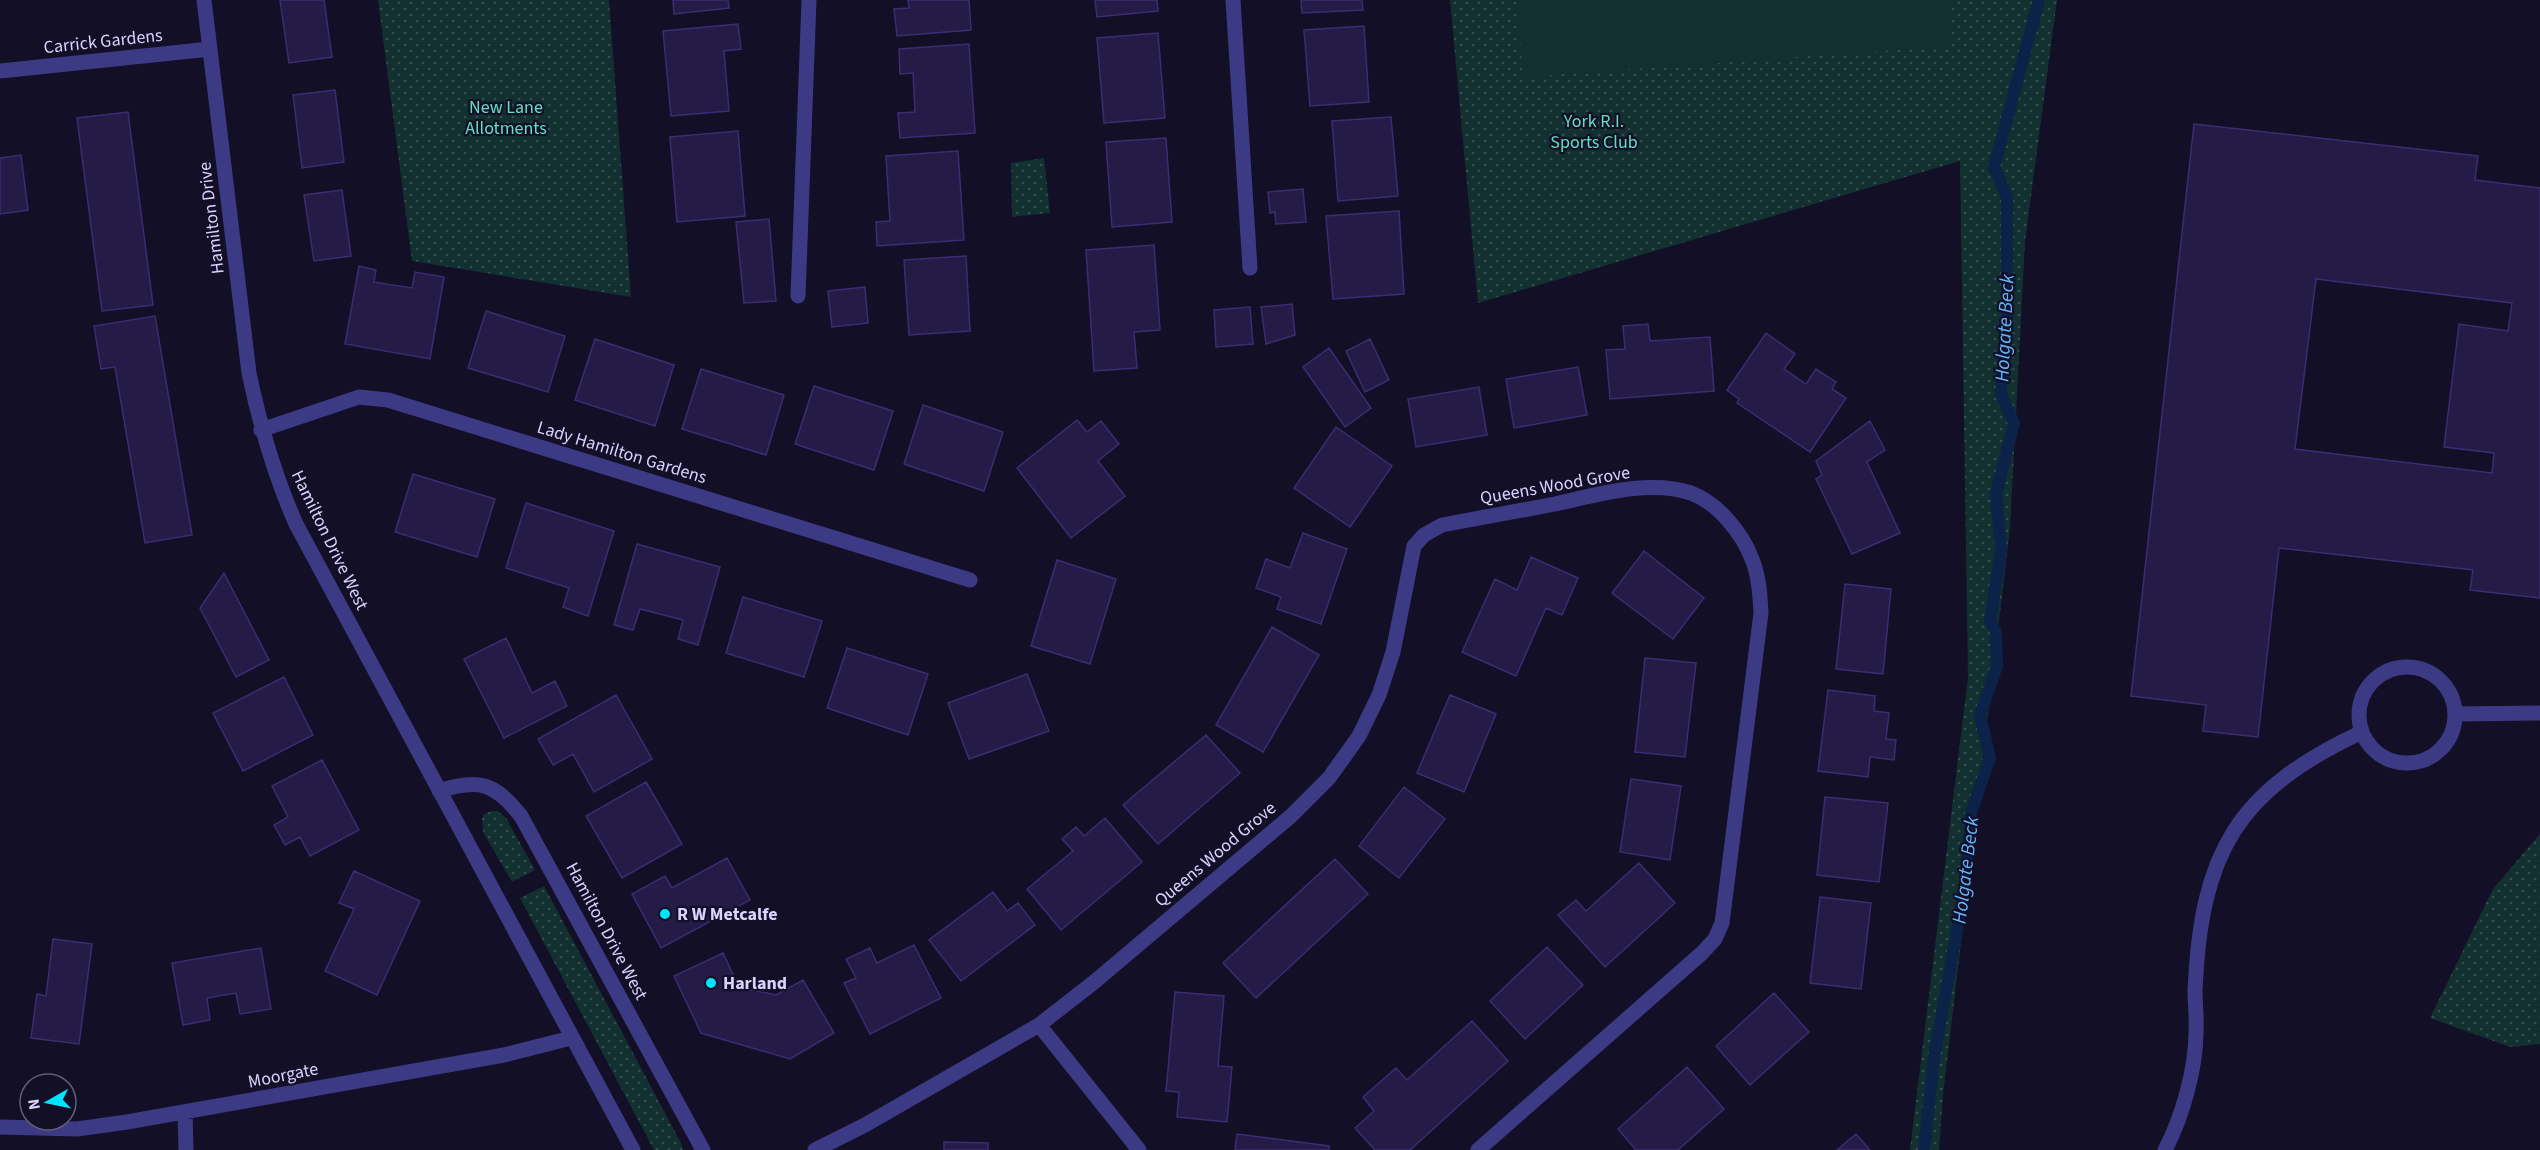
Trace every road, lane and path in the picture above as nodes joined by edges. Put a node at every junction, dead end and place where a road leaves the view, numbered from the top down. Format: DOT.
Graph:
graph roads {
  1 [pos="204,0"];
  2 [pos="809,0"];
  3 [pos="1233,0"];
  4 [pos="210,49"];
  5 [pos="0,70"];
  6 [pos="1250,268"];
  7 [pos="798,296"];
  8 [pos="261,430"];
  9 [pos="970,580"];
  10 [pos="2540,713"];
  11 [pos="2456,714"];
  12 [pos="2362,732"];
  13 [pos="439,791"];
  14 [pos="1039,1025"];
  15 [pos="571,1038"];
  16 [pos="185,1113"];
  17 [pos="0,1127"];
  18 [pos="186,1150"];
  19 [pos="633,1150"];
  20 [pos="703,1150"];
  21 [pos="815,1150"];
  22 [pos="1139,1150"];
  23 [pos="1478,1150"];
  24 [pos="2165,1150"];
  1 -- 4 [label="street, Hamilton Drive"];
  2 -- 7 [label="street"];
  3 -- 6 [label="street"];
  4 -- 5 [label="street, Carrick Gardens"];
  4 -- 8 [label="street, Hamilton Drive"];
  8 -- 9 [label="street, Lady Hamilton Gardens"];
  8 -- 13 [label="street, Hamilton Drive West"];
  10 -- 11 [label="street"];
  11 -- 12 [label="street"];
  11 -- 12 [label="street"];
  12 -- 24 [label="street"];
  13 -- 15 [label="street, Hamilton Drive West"];
  13 -- 20 [label="street, Hamilton Drive West"];
  14 -- 21 [label="street, Queens Wood Grove"];
  14 -- 22 [label="street"];
  14 -- 23 [label="street, Queens Wood Grove"];
  15 -- 16 [label="street, Moorgate"];
  15 -- 19 [label="street, Hamilton Drive West"];
  16 -- 17 [label="street, Moorgate"];
  16 -- 18 [label="street"];
}
